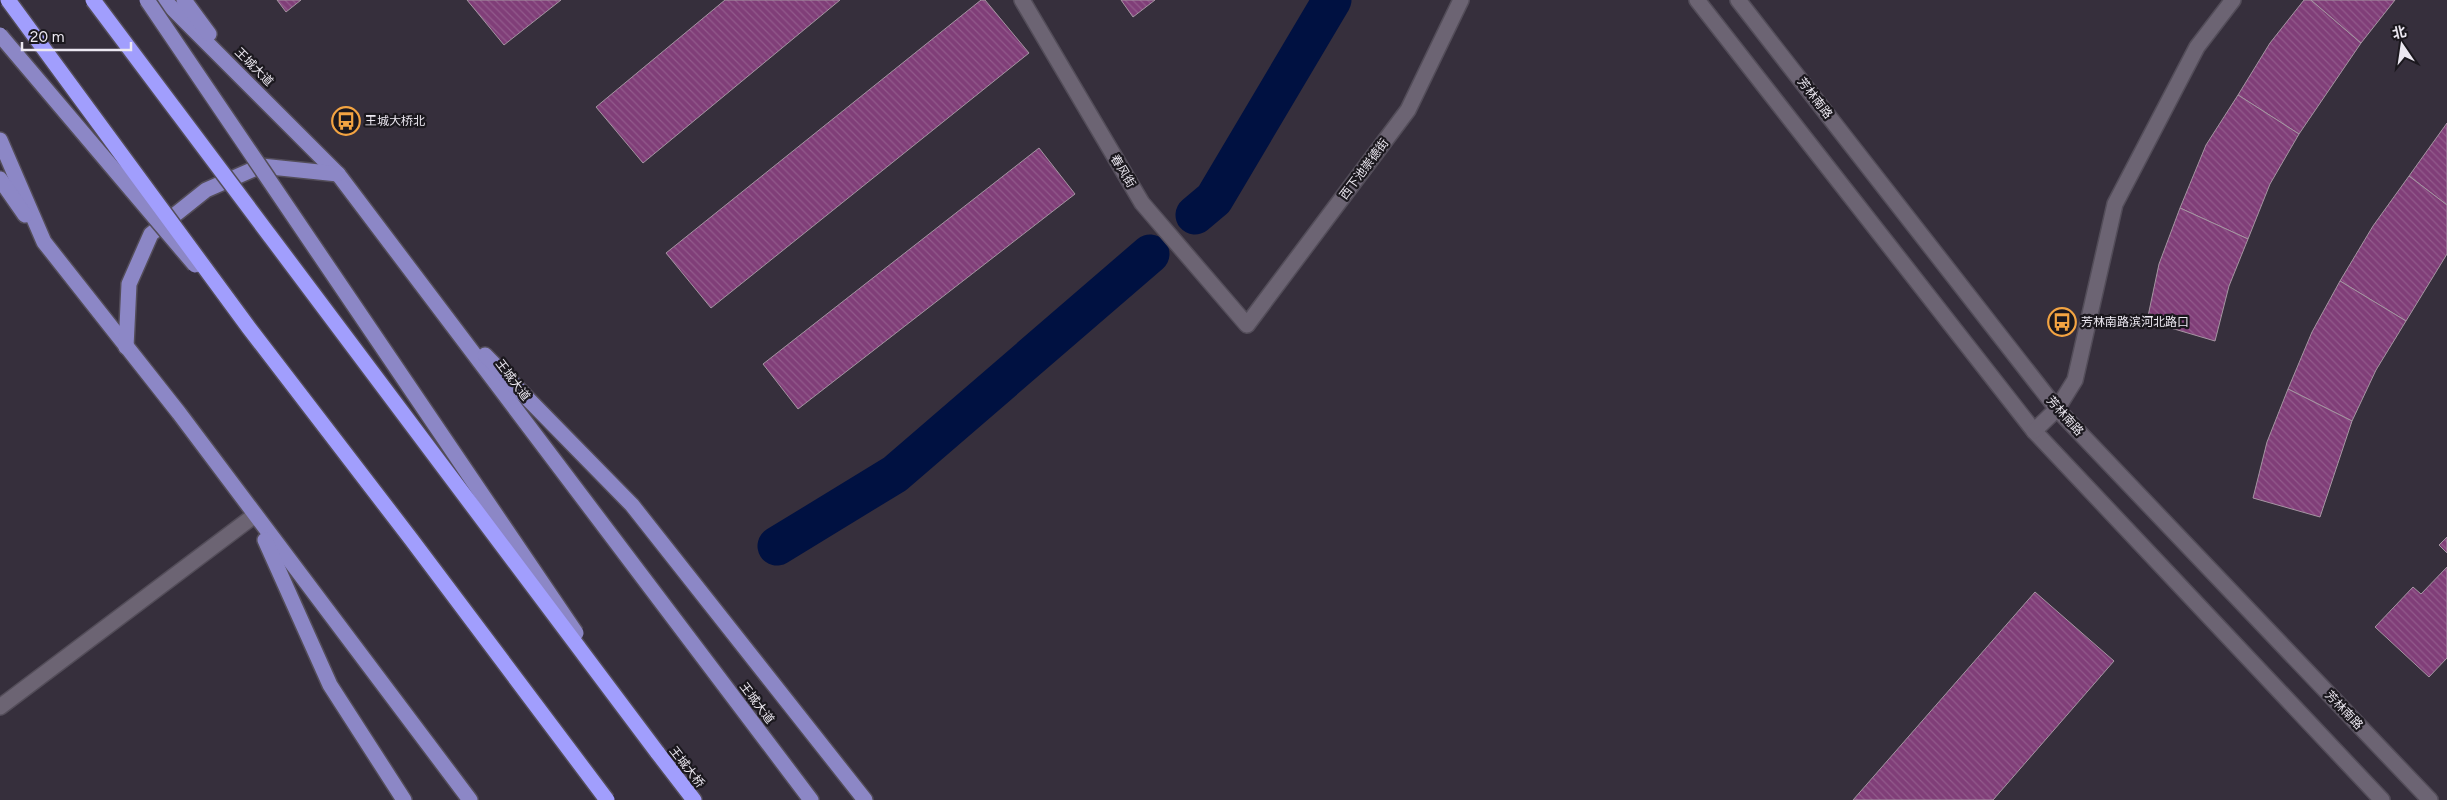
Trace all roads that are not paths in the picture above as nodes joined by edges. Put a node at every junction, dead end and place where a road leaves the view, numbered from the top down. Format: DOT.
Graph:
graph roads {
  1 [pos="8,0"];
  2 [pos="93,0"];
  3 [pos="147,0"];
  4 [pos="164,0"];
  5 [pos="184,0"];
  6 [pos="1022,0"];
  7 [pos="1461,0"];
  8 [pos="1698,0"];
  9 [pos="1738,0"];
  10 [pos="2233,0"];
  11 [pos="0,35"];
  12 [pos="235,69"];
  13 [pos="0,140"];
  14 [pos="338,174"];
  15 [pos="0,179"];
  16 [pos="44,242"];
  17 [pos="442,311"];
  18 [pos="1247,325"];
  19 [pos="249,328"];
  20 [pos="126,347"];
  21 [pos="2057,409"];
  22 [pos="2034,431"];
  23 [pos="254,516"];
  24 [pos="0,707"];
  25 [pos="657,752"];
  26 [pos="404,800"];
  27 [pos="470,800"];
  28 [pos="608,800"];
  29 [pos="694,800"];
  30 [pos="812,800"];
  31 [pos="865,800"];
  32 [pos="2382,800"];
  33 [pos="2430,800"];
  1 -- 19 [label="highway, bridge"];
  2 -- 25 [label="highway, bridge"];
  3 -- 25 [label="main road, bridge"];
  4 -- 12 [label="main road, 王城大道"];
  5 -- 12 [label="main road"];
  6 -- 18 [label="street, 春风街"];
  7 -- 18 [label="street, 西下池崇德街"];
  8 -- 22 [label="street"];
  9 -- 21 [label="street, 芳林南路"];
  10 -- 21 [label="street"];
  11 -- 19 [label="main road, bridge"];
  12 -- 14 [label="main road, 王城大道"];
  13 -- 16 [label="main road"];
  14 -- 17 [label="main road, 王城大道"];
  14 -- 20 [label="main road"];
  15 -- 16 [label="main road"];
  16 -- 20 [label="main road"];
  17 -- 30 [label="main road, 王城大道"];
  17 -- 31 [label="main road"];
  19 -- 28 [label="highway, bridge"];
  20 -- 23 [label="main road"];
  21 -- 22 [label="street"];
  21 -- 33 [label="street, 芳林南路"];
  22 -- 32 [label="street"];
  23 -- 24 [label="street"];
  23 -- 26 [label="main road"];
  23 -- 27 [label="main road"];
  25 -- 29 [label="highway, 王城大桥"];
}
